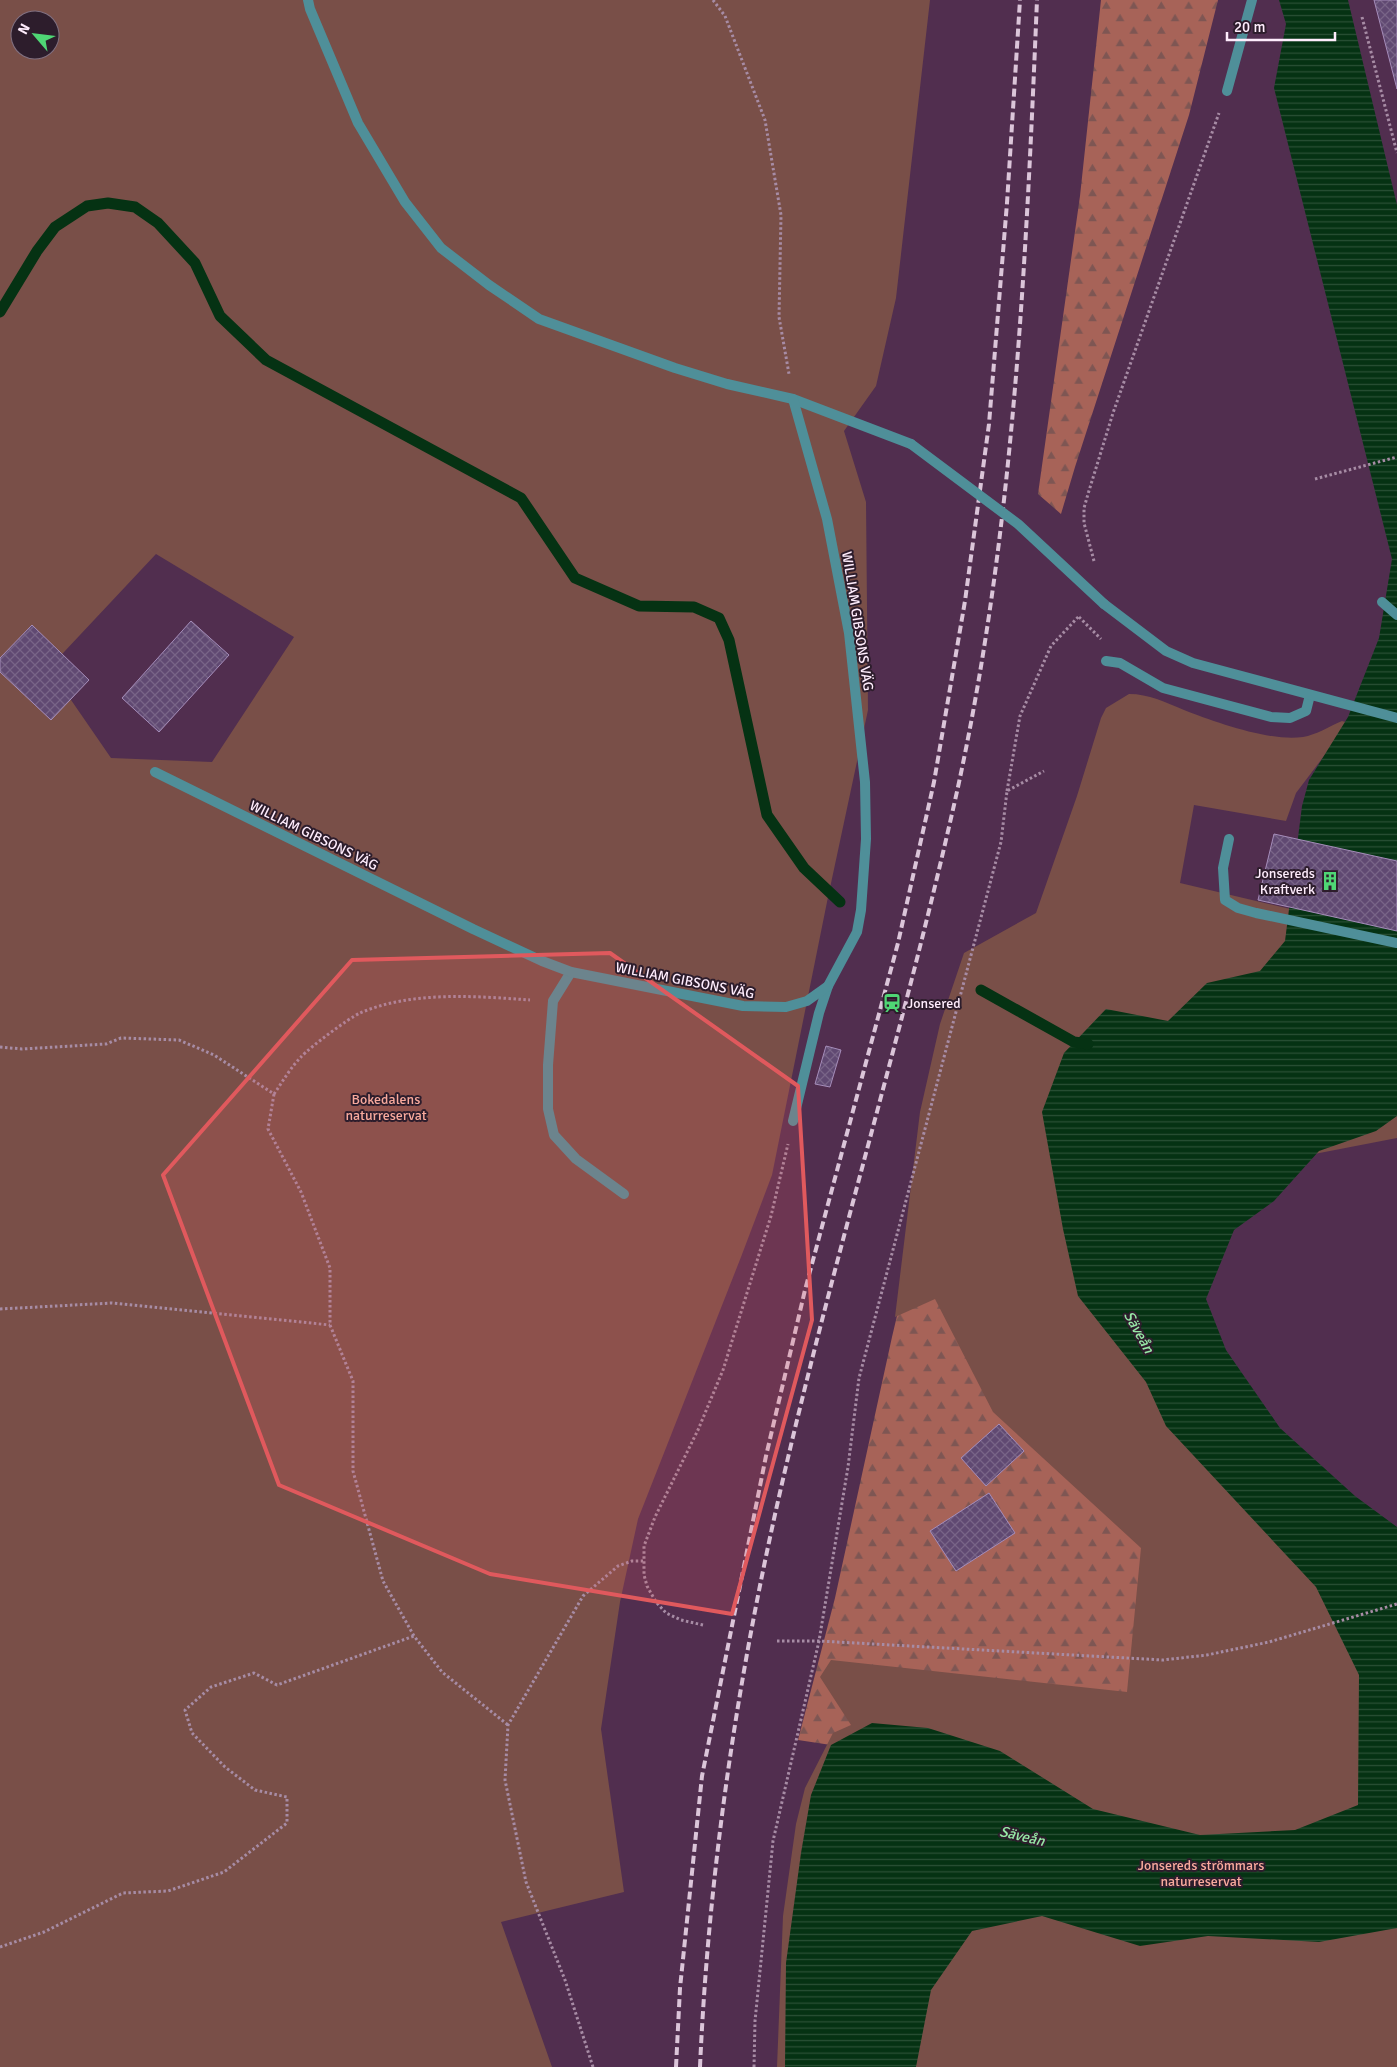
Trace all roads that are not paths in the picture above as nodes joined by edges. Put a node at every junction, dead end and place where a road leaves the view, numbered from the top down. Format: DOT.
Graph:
graph roads {
  1 [pos="308,0"];
  2 [pos="1252,0"];
  3 [pos="1227,91"];
  4 [pos="793,399"];
  5 [pos="1382,602"];
  6 [pos="1397,615"];
  7 [pos="1106,661"];
  8 [pos="1310,695"];
  9 [pos="1397,718"];
  10 [pos="155,772"];
  11 [pos="1229,839"];
  12 [pos="1397,943"];
  13 [pos="571,972"];
  14 [pos="828,986"];
  15 [pos="793,1120"];
  16 [pos="624,1194"];
  1 -- 4 [label="street"];
  2 -- 3 [label="street"];
  4 -- 8 [label="street, bridge"];
  4 -- 14 [label="street, WILLIAM GIBSONS VÄG"];
  5 -- 6 [label="street"];
  7 -- 8 [label="street"];
  8 -- 9 [label="street"];
  10 -- 13 [label="street, WILLIAM GIBSONS VÄG"];
  11 -- 12 [label="street"];
  13 -- 14 [label="street, WILLIAM GIBSONS VÄG"];
  13 -- 16 [label="street"];
  14 -- 15 [label="street"];
}
